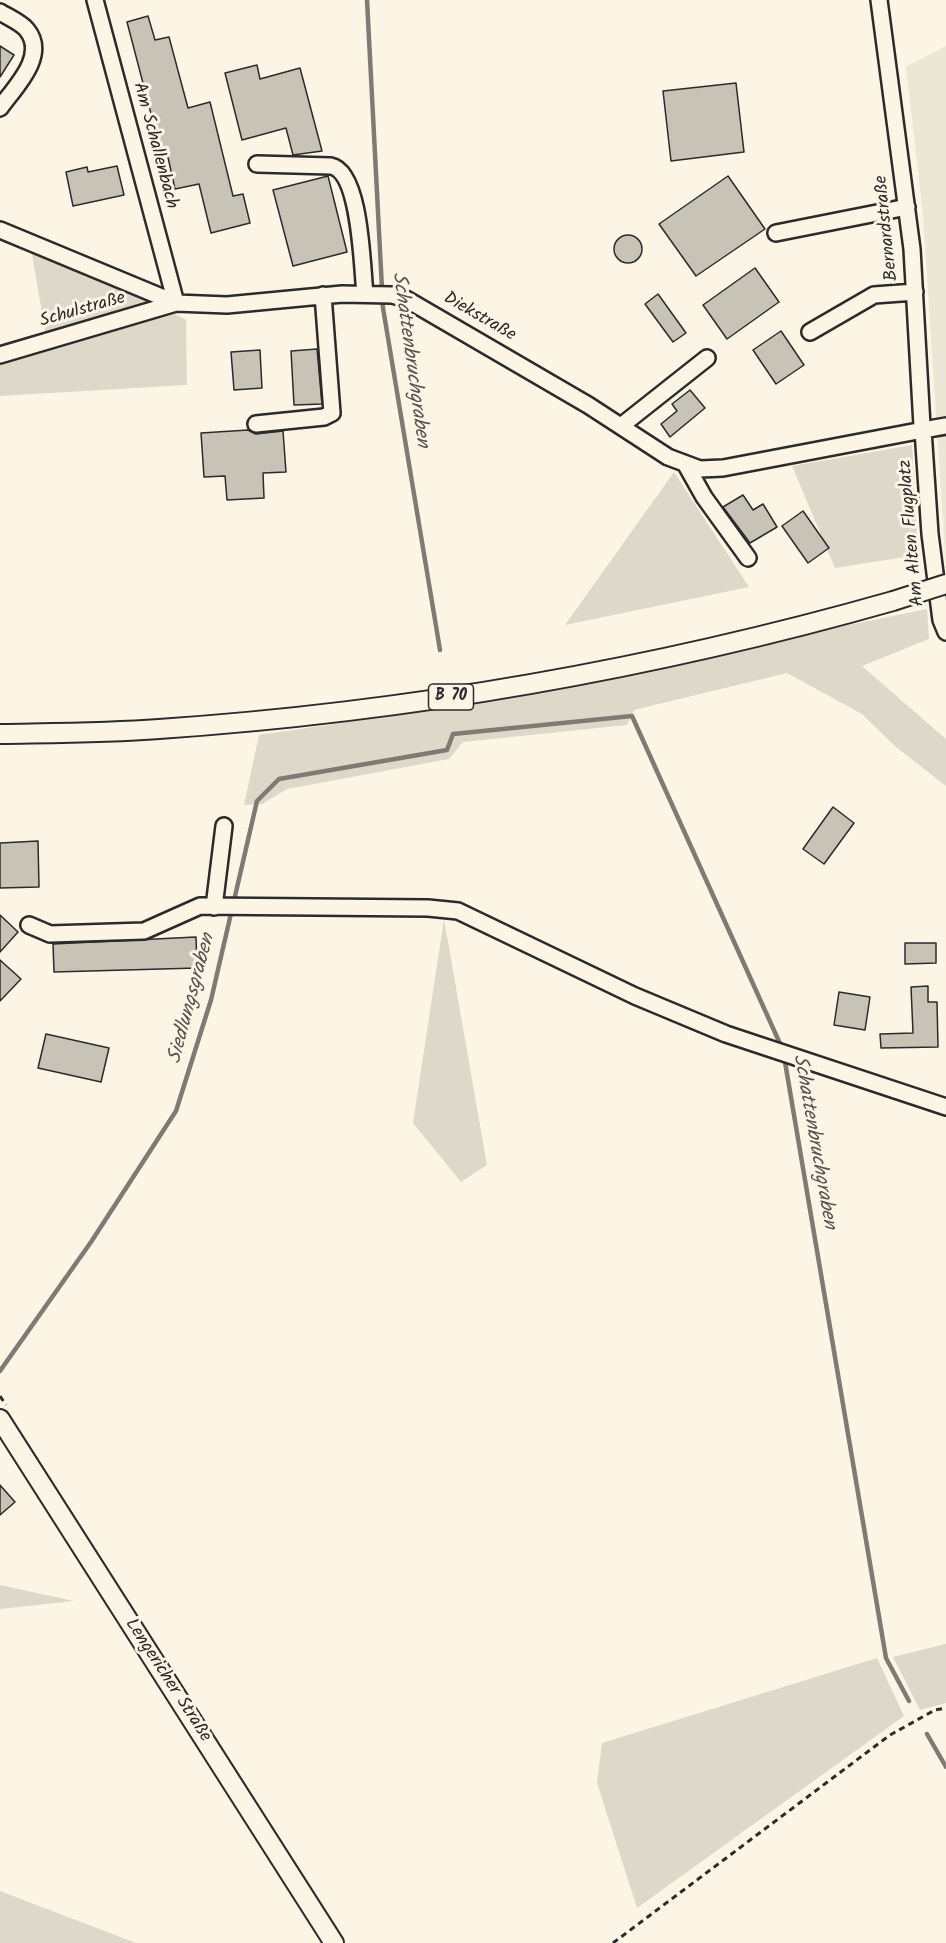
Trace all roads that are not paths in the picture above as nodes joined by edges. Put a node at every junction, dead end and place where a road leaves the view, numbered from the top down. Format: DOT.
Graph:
graph roads {
  1 [pos="95,0"];
  2 [pos="879,0"];
  3 [pos="0,12"];
  4 [pos="0,108"];
  5 [pos="257,164"];
  6 [pos="907,207"];
  7 [pos="0,230"];
  8 [pos="776,233"];
  9 [pos="915,292"];
  10 [pos="369,294"];
  11 [pos="323,295"];
  12 [pos="176,303"];
  13 [pos="810,332"];
  14 [pos="0,355"];
  15 [pos="707,358"];
  16 [pos="256,424"];
  17 [pos="621,426"];
  18 [pos="946,426"];
  19 [pos="923,430"];
  20 [pos="686,465"];
  21 [pos="748,558"];
  22 [pos="946,585"];
  23 [pos="946,632"];
  24 [pos="0,734"];
  25 [pos="224,826"];
  26 [pos="224,907"];
  27 [pos="29,925"];
  28 [pos="946,1107"];
  29 [pos="0,1419"];
  30 [pos="334,1943"];
  1 -- 12 [label="street, Am Schallenbach"];
  2 -- 6 [label="street, Bernardstraße"];
  3 -- 4 [label="street"];
  5 -- 10 [label="street"];
  6 -- 8 [label="street"];
  6 -- 9 [label="street, Bernardstraße"];
  7 -- 12 [label="street, Diekstraße"];
  9 -- 13 [label="street"];
  9 -- 19 [label="street, Bernardstraße"];
  10 -- 11 [label="street, Diekstraße"];
  10 -- 17 [label="street, Diekstraße"];
  11 -- 12 [label="street, Diekstraße"];
  11 -- 16 [label="street"];
  12 -- 14 [label="street, Schulstraße"];
  15 -- 17 [label="street"];
  17 -- 20 [label="street, Diekstraße"];
  18 -- 19 [label="street"];
  19 -- 20 [label="street, Diekstraße"];
  19 -- 23 [label="street, Am Alten Flugplatz"];
  20 -- 21 [label="street"];
  22 -- 24 [label="main road, B 70, bridge"];
  25 -- 26 [label="street"];
  26 -- 27 [label="street"];
  26 -- 28 [label="street"];
  29 -- 30 [label="main road, Lengericher Straße"];
}
